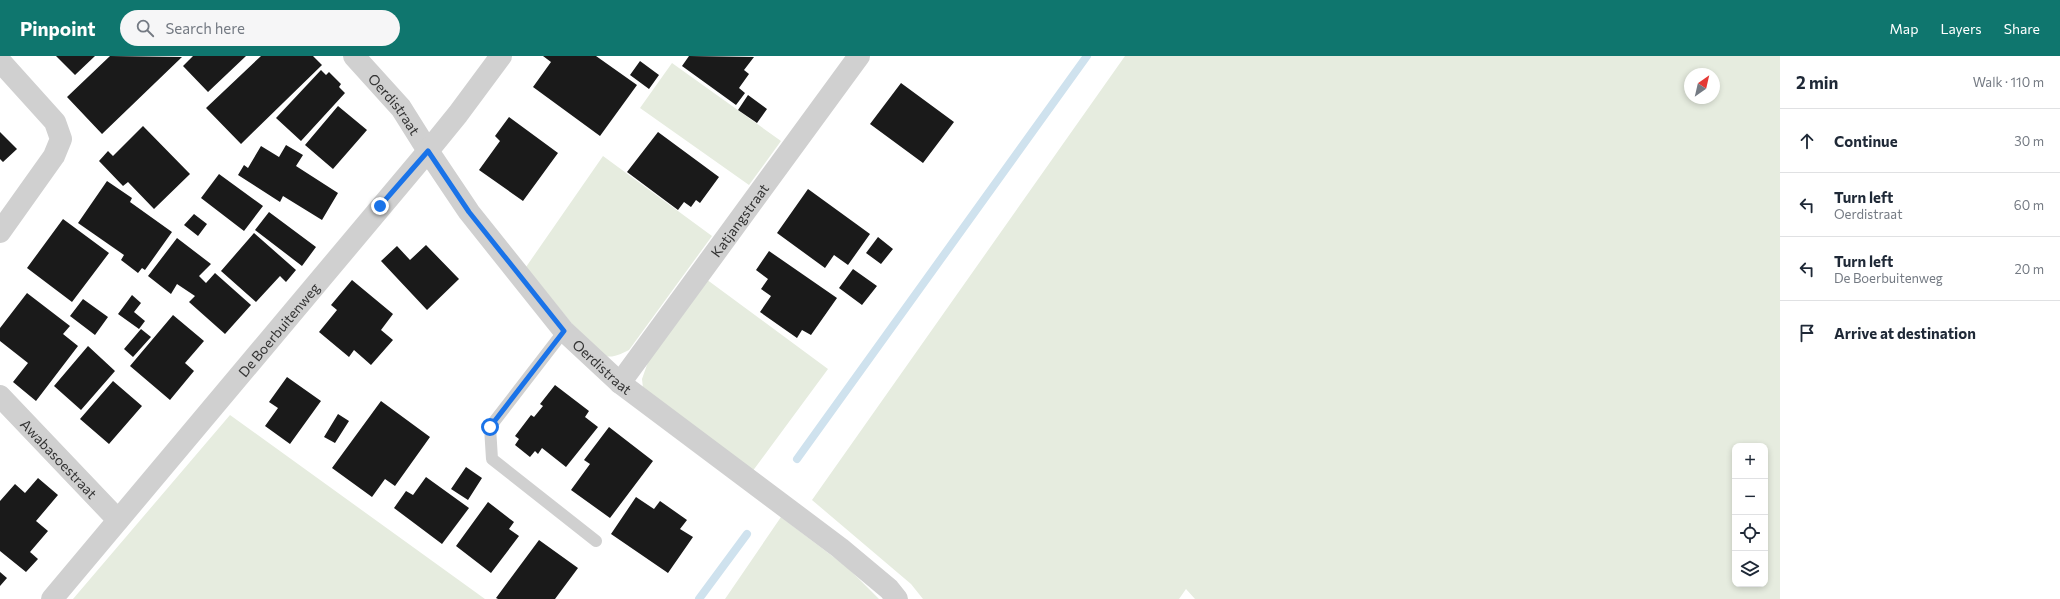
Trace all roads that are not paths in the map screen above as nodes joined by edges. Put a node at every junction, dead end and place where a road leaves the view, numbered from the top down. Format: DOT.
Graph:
graph roads {
  1 [pos="354,56"];
  2 [pos="501,56"];
  3 [pos="859,56"];
  4 [pos="0,61"];
  5 [pos="428,151"];
  6 [pos="0,232"];
  7 [pos="564,331"];
  8 [pos="620,383"];
  9 [pos="0,396"];
  10 [pos="118,520"];
  11 [pos="596,541"];
  12 [pos="52,599"];
  13 [pos="897,599"];
  1 -- 5 [label="street, Oerdistraat"];
  2 -- 5 [label="street, De Boerbuitenweg"];
  3 -- 8 [label="street, Katjangstraat"];
  4 -- 6 [label="street"];
  5 -- 7 [label="street, Oerdistraat"];
  5 -- 10 [label="street, De Boerbuitenweg"];
  7 -- 8 [label="street, Oerdistraat"];
  7 -- 11 [label="lane"];
  8 -- 13 [label="street, Oerdistraat"];
  9 -- 10 [label="street, Awabasoestraat"];
  10 -- 12 [label="street, De Boerbuitenweg"];
}
